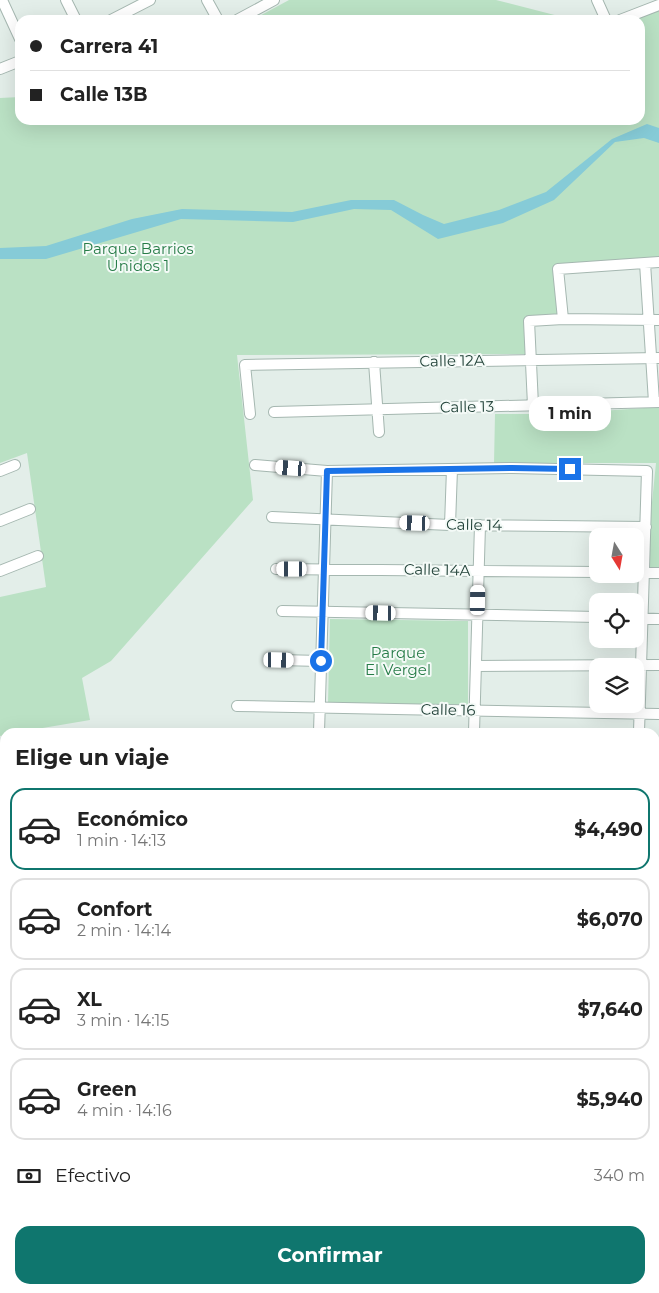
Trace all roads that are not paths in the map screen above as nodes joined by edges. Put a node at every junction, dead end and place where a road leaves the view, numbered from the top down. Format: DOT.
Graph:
graph roads {
  1 [pos="2,0"];
  2 [pos="66,0"];
  3 [pos="150,0"];
  4 [pos="207,0"];
  5 [pos="274,0"];
  6 [pos="598,0"];
  7 [pos="136,3"];
  8 [pos="659,6"];
  9 [pos="74,15"];
  10 [pos="118,15"];
  11 [pos="215,15"];
  12 [pos="246,15"];
  13 [pos="604,15"];
  14 [pos="634,15"];
  15 [pos="15,28"];
  16 [pos="15,63"];
  17 [pos="0,69"];
  18 [pos="659,262"];
  19 [pos="645,263"];
  20 [pos="563,320"];
  21 [pos="654,320"];
  22 [pos="655,358"];
  23 [pos="531,360"];
  24 [pos="374,362"];
  25 [pos="656,402"];
  26 [pos="533,405"];
  27 [pos="378,409"];
  28 [pos="274,412"];
  29 [pos="250,414"];
  30 [pos="379,432"];
  31 [pos="15,464"];
  32 [pos="255,465"];
  33 [pos="452,469"];
  34 [pos="0,471"];
  35 [pos="327,471"];
  36 [pos="30,509"];
  37 [pos="272,517"];
  38 [pos="326,520"];
  39 [pos="0,521"];
  40 [pos="450,525"];
  41 [pos="480,525"];
  42 [pos="646,527"];
  43 [pos="644,542"];
  44 [pos="38,556"];
  45 [pos="276,569"];
  46 [pos="324,569"];
  47 [pos="479,571"];
  48 [pos="0,572"];
  49 [pos="589,572"];
  50 [pos="644,573"];
  51 [pos="659,573"];
  52 [pos="282,611"];
  53 [pos="322,612"];
  54 [pos="477,615"];
  55 [pos="589,617"];
  56 [pos="644,618"];
  57 [pos="659,619"];
  58 [pos="279,660"];
  59 [pos="321,661"];
  60 [pos="589,665"];
  61 [pos="644,665"];
  62 [pos="659,665"];
  63 [pos="476,666"];
  64 [pos="237,706"];
  65 [pos="319,708"];
  66 [pos="474,710"];
  67 [pos="640,714"];
  68 [pos="659,714"];
  69 [pos="319,728"];
  70 [pos="474,728"];
  71 [pos="639,728"];
  1 -- 15 [label="street"];
  2 -- 9 [label="street"];
  3 -- 7 [label="street"];
  4 -- 11 [label="street"];
  5 -- 12 [label="street"];
  6 -- 13 [label="street"];
  7 -- 10 [label="street"];
  8 -- 14 [label="street"];
  16 -- 17 [label="street"];
  18 -- 19 [label="street"];
  19 -- 20 [label="street"];
  19 -- 21 [label="street"];
  20 -- 21 [label="street"];
  20 -- 23 [label="street"];
  21 -- 22 [label="street"];
  22 -- 23 [label="street, Calle 12A"];
  22 -- 25 [label="street"];
  23 -- 24 [label="street, Calle 12A"];
  23 -- 26 [label="street"];
  24 -- 27 [label="street"];
  24 -- 29 [label="street, Calle 12A"];
  25 -- 26 [label="street, Calle 13"];
  26 -- 27 [label="street, Calle 13"];
  27 -- 28 [label="street, Calle 13"];
  27 -- 30 [label="street"];
  31 -- 34 [label="street"];
  32 -- 35 [label="street"];
  33 -- 35 [label="street"];
  33 -- 40 [label="street"];
  33 -- 42 [label="street"];
  35 -- 38 [label="street"];
  36 -- 39 [label="street"];
  37 -- 38 [label="street, Calle 14"];
  38 -- 40 [label="street, Calle 14"];
  38 -- 46 [label="street"];
  40 -- 41 [label="street, Calle 14"];
  41 -- 42 [label="street, Calle 14"];
  41 -- 47 [label="street"];
  42 -- 43 [label="street"];
  44 -- 48 [label="street"];
  45 -- 46 [label="street, Calle 14A"];
  46 -- 47 [label="street, Calle 14A"];
  46 -- 53 [label="street"];
  47 -- 49 [label="street, Calle 14A"];
  47 -- 54 [label="street"];
  50 -- 51 [label="street"];
  52 -- 53 [label="street"];
  53 -- 54 [label="street"];
  53 -- 59 [label="street"];
  54 -- 55 [label="street"];
  54 -- 63 [label="street"];
  56 -- 57 [label="street"];
  58 -- 59 [label="street"];
  59 -- 65 [label="street"];
  60 -- 63 [label="street"];
  61 -- 62 [label="street"];
  63 -- 66 [label="street"];
  64 -- 65 [label="street, Calle 16"];
  65 -- 66 [label="street, Calle 16"];
  65 -- 69 [label="street"];
  66 -- 67 [label="street, Calle 16"];
  66 -- 70 [label="street"];
  67 -- 68 [label="street, Calle 16"];
  67 -- 71 [label="street"];
}
